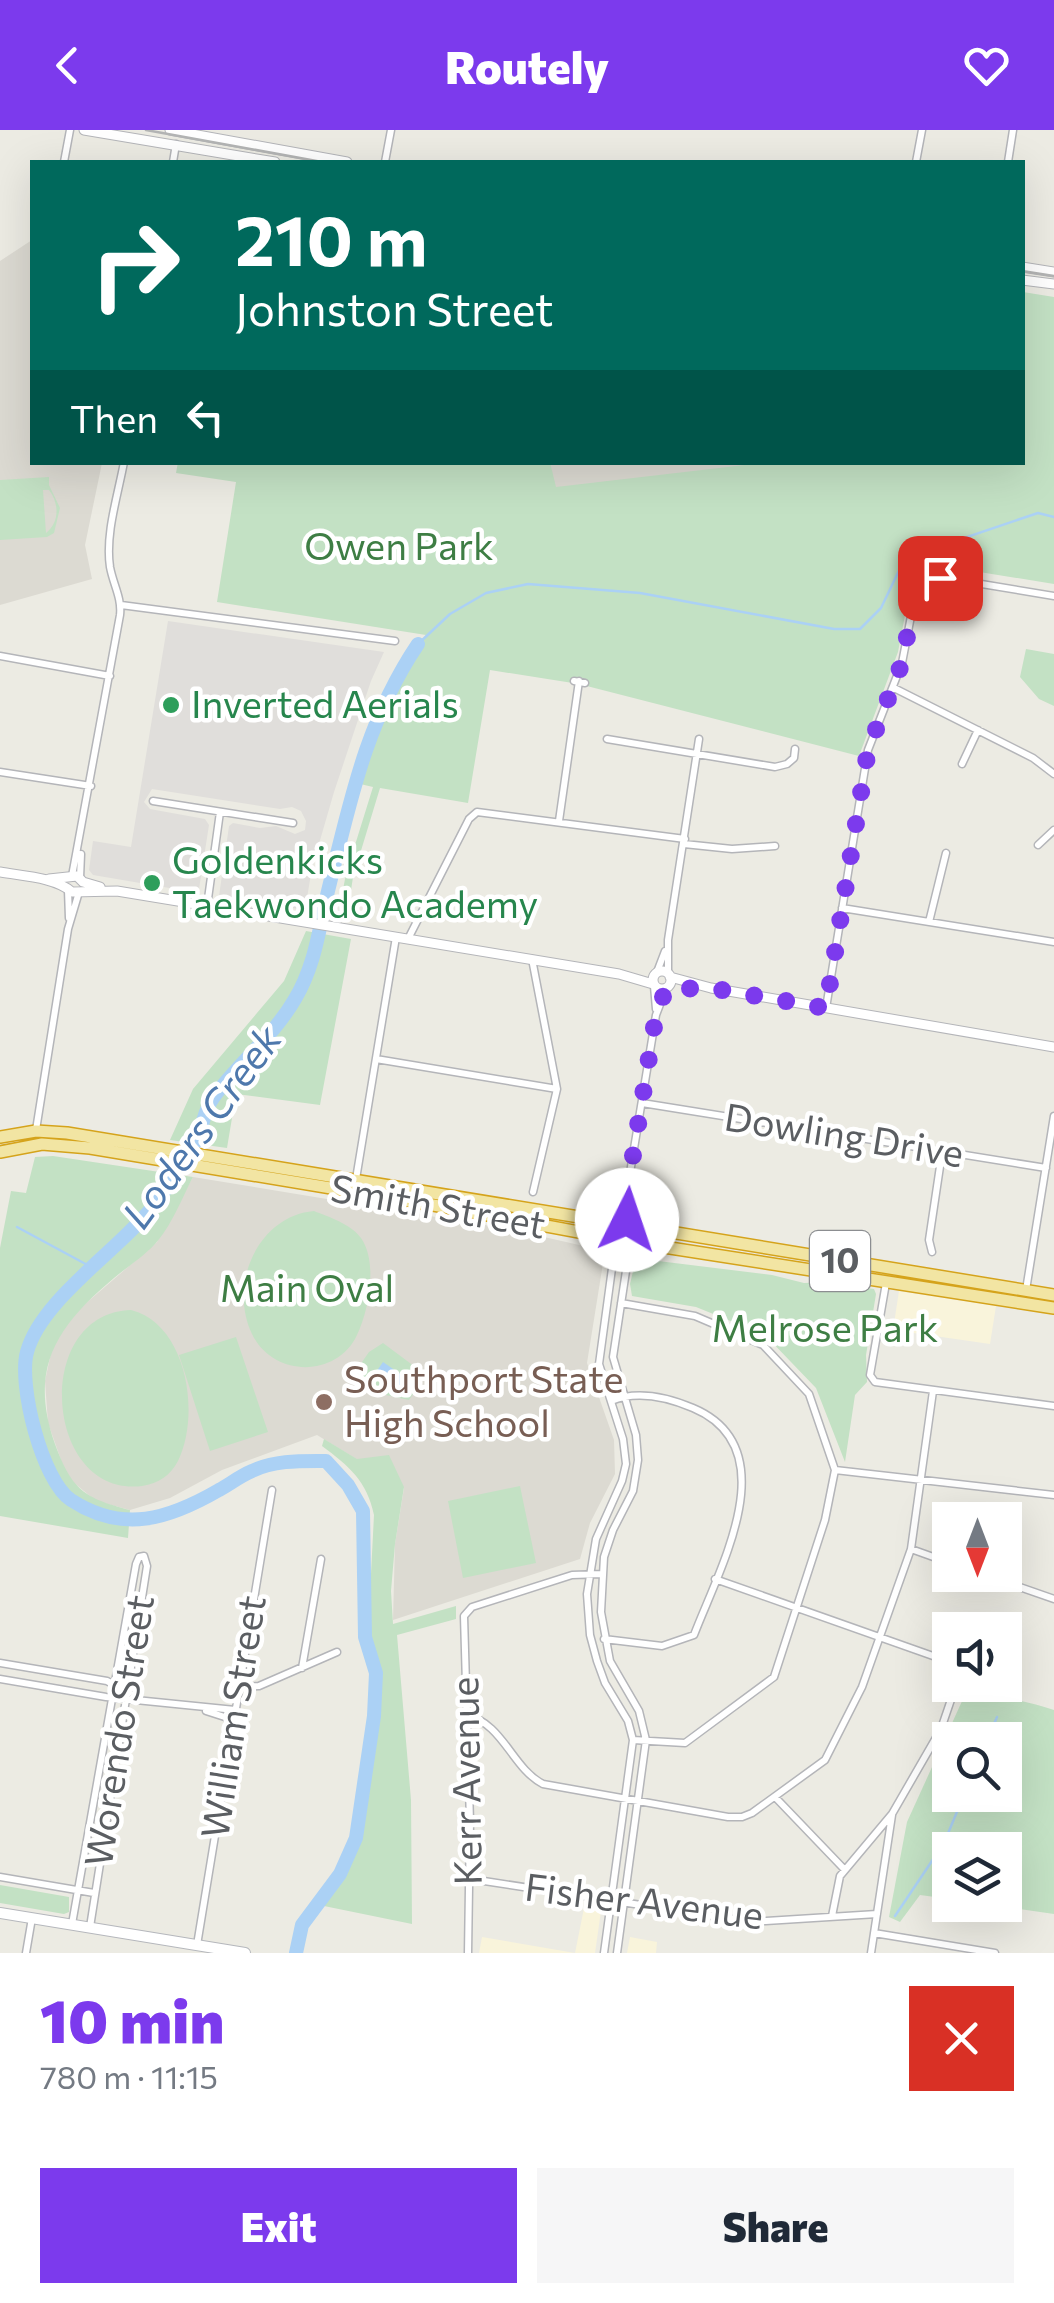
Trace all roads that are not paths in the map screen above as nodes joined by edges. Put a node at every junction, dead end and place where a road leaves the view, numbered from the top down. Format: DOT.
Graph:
graph roads {
  1 [pos="70,130"];
  2 [pos="84,130"];
  3 [pos="170,130"];
  4 [pos="391,130"];
  5 [pos="922,130"];
  6 [pos="1013,130"];
  7 [pos="176,144"];
  8 [pos="64,160"];
  9 [pos="173,160"];
  10 [pos="265,160"];
  11 [pos="317,160"];
  12 [pos="385,160"];
  13 [pos="916,160"];
  14 [pos="1008,160"];
  15 [pos="1025,267"];
  16 [pos="1054,272"];
  17 [pos="1025,280"];
  18 [pos="1054,284"];
  19 [pos="123,465"];
  20 [pos="1054,596"];
  21 [pos="121,604"];
  22 [pos="394,641"];
  23 [pos="0,656"];
  24 [pos="110,676"];
  25 [pos="579,682"];
  26 [pos="894,688"];
  27 [pos="978,730"];
  28 [pos="608,739"];
  29 [pos="700,739"];
  30 [pos="795,749"];
  31 [pos="696,754"];
  32 [pos="962,764"];
  33 [pos="0,772"];
  34 [pos="1054,774"];
  35 [pos="91,786"];
  36 [pos="153,801"];
  37 [pos="220,812"];
  38 [pos="560,821"];
  39 [pos="292,822"];
  40 [pos="1054,830"];
  41 [pos="685,841"];
  42 [pos="1038,845"];
  43 [pos="775,846"];
  44 [pos="946,854"];
  45 [pos="0,872"];
  46 [pos="75,884"];
  47 [pos="207,906"];
  48 [pos="842,908"];
  49 [pos="929,922"];
  50 [pos="396,937"];
  51 [pos="408,939"];
  52 [pos="1054,942"];
  53 [pos="532,959"];
  54 [pos="662,980"];
  55 [pos="826,1008"];
  56 [pos="1054,1046"];
  57 [pos="376,1059"];
  58 [pos="558,1089"];
  59 [pos="642,1103"];
  60 [pos="1054,1116"];
  61 [pos="36,1131"];
  62 [pos="0,1136"];
  63 [pos="0,1152"];
  64 [pos="942,1153"];
  65 [pos="166,1155"];
  66 [pos="201,1161"];
  67 [pos="1046,1168"];
  68 [pos="356,1180"];
  69 [pos="532,1192"];
  70 [pos="622,1224"];
  71 [pos="621,1240"];
  72 [pos="666,1248"];
  73 [pos="932,1252"];
  74 [pos="627,1265"];
  75 [pos="886,1281"];
  76 [pos="1025,1291"];
  77 [pos="1054,1296"];
  78 [pos="621,1303"];
  79 [pos="1054,1308"];
  80 [pos="933,1391"];
  81 [pos="624,1395"];
  82 [pos="611,1400"];
  83 [pos="1054,1406"];
  84 [pos="835,1470"];
  85 [pos="920,1479"];
  86 [pos="272,1490"];
  87 [pos="1054,1494"];
  88 [pos="910,1549"];
  89 [pos="932,1557"];
  90 [pos="321,1558"];
  91 [pos="588,1573"];
  92 [pos="601,1574"];
  93 [pos="715,1579"];
  94 [pos="1022,1588"];
  95 [pos="1054,1599"];
  96 [pos="797,1607"];
  97 [pos="880,1638"];
  98 [pos="604,1639"];
  99 [pos="337,1652"];
  100 [pos="932,1656"];
  101 [pos="0,1663"];
  102 [pos="302,1668"];
  103 [pos="0,1679"];
  104 [pos="96,1679"];
  105 [pos="115,1685"];
  106 [pos="239,1687"];
  107 [pos="126,1694"];
  108 [pos="94,1695"];
  109 [pos="112,1697"];
  110 [pos="950,1702"];
  111 [pos="196,1708"];
  112 [pos="236,1710"];
  113 [pos="466,1715"];
  114 [pos="234,1720"];
  115 [pos="633,1740"];
  116 [pos="646,1740"];
  117 [pos="775,1797"];
  118 [pos="626,1798"];
  119 [pos="639,1802"];
  120 [pos="892,1814"];
  121 [pos="845,1870"];
  122 [pos="0,1877"];
  123 [pos="470,1879"];
  124 [pos="78,1890"];
  125 [pos="94,1893"];
  126 [pos="611,1900"];
  127 [pos="624,1903"];
  128 [pos="0,1913"];
  129 [pos="877,1914"];
  130 [pos="832,1916"];
  131 [pos="32,1918"];
  132 [pos="72,1924"];
  133 [pos="90,1927"];
  134 [pos="874,1934"];
  135 [pos="197,1945"];
  136 [pos="26,1953"];
  137 [pos="245,1953"];
  138 [pos="468,1953"];
  139 [pos="604,1953"];
  140 [pos="617,1953"];
  141 [pos="871,1953"];
  142 [pos="995,1953"];
  1 -- 8 [label="street"];
  2 -- 7 [label="street"];
  3 -- 11 [label="street"];
  4 -- 12 [label="street"];
  5 -- 13 [label="street"];
  6 -- 14 [label="street"];
  7 -- 9 [label="street"];
  7 -- 10 [label="street"];
  15 -- 16 [label="street"];
  17 -- 18 [label="street"];
  19 -- 21 [label="street"];
  20 -- 26 [label="street"];
  21 -- 22 [label="street"];
  21 -- 24 [label="street"];
  23 -- 24 [label="street"];
  24 -- 35 [label="street"];
  25 -- 38 [label="street"];
  26 -- 27 [label="street"];
  26 -- 48 [label="street"];
  27 -- 32 [label="street"];
  27 -- 34 [label="street"];
  28 -- 31 [label="street"];
  29 -- 31 [label="street"];
  30 -- 31 [label="street"];
  31 -- 41 [label="street"];
  33 -- 35 [label="street"];
  35 -- 46 [label="street"];
  36 -- 37 [label="street"];
  37 -- 39 [label="street"];
  37 -- 47 [label="street"];
  38 -- 41 [label="street"];
  38 -- 51 [label="street"];
  40 -- 42 [label="street"];
  41 -- 43 [label="street"];
  41 -- 54 [label="street"];
  44 -- 49 [label="street"];
  45 -- 46 [label="street"];
  46 -- 47 [label="street"];
  46 -- 61 [label="street"];
  47 -- 50 [label="street"];
  48 -- 49 [label="street"];
  48 -- 55 [label="street"];
  49 -- 52 [label="street"];
  50 -- 51 [label="street"];
  50 -- 57 [label="street"];
  51 -- 53 [label="street"];
  53 -- 54 [label="street"];
  53 -- 58 [label="street"];
  54 -- 55 [label="street"];
  54 -- 59 [label="street"];
  55 -- 56 [label="street"];
  57 -- 58 [label="street"];
  57 -- 68 [label="street"];
  58 -- 69 [label="street"];
  59 -- 64 [label="street, Dowling Drive"];
  59 -- 70 [label="street"];
  60 -- 67 [label="street"];
  61 -- 62 [label="highway, Smith Street / 10"];
  61 -- 65 [label="highway, Smith Street / 10"];
  63 -- 65 [label="highway, Smith Street / 10"];
  64 -- 67 [label="street, Dowling Drive"];
  64 -- 73 [label="street"];
  65 -- 66 [label="highway, Smith Street / 10"];
  66 -- 68 [label="highway, Smith Street / 10"];
  66 -- 71 [label="highway, Smith Street / 10"];
  67 -- 76 [label="street"];
  68 -- 70 [label="highway, Smith Street / 10"];
  70 -- 71 [label="highway"];
  70 -- 76 [label="highway, Smith Street / 10"];
  71 -- 72 [label="highway, Smith Street / 10"];
  71 -- 74 [label="street"];
  71 -- 82 [label="street"];
  72 -- 74 [label="street"];
  72 -- 75 [label="highway, Smith Street / 10"];
  74 -- 78 [label="street"];
  75 -- 79 [label="highway, Smith Street / 10"];
  75 -- 80 [label="street"];
  76 -- 77 [label="highway, Smith Street / 10"];
  78 -- 81 [label="street"];
  78 -- 84 [label="street"];
  80 -- 83 [label="street"];
  80 -- 85 [label="street"];
  81 -- 82 [label="street"];
  81 -- 92 [label="street"];
  81 -- 93 [label="street"];
  82 -- 91 [label="street"];
  84 -- 85 [label="street"];
  84 -- 96 [label="street"];
  85 -- 87 [label="street"];
  85 -- 88 [label="street"];
  86 -- 106 [label="street, William Street"];
  88 -- 89 [label="street"];
  88 -- 97 [label="street"];
  90 -- 102 [label="street"];
  91 -- 92 [label="street"];
  91 -- 113 [label="street, Kerr Avenue"];
  91 -- 115 [label="street"];
  92 -- 98 [label="street"];
  93 -- 96 [label="street"];
  93 -- 98 [label="street"];
  94 -- 95 [label="street"];
  96 -- 97 [label="street"];
  96 -- 116 [label="street"];
  97 -- 100 [label="street"];
  97 -- 117 [label="street"];
  98 -- 116 [label="street"];
  99 -- 102 [label="street"];
  101 -- 104 [label="street"];
  102 -- 106 [label="street"];
  103 -- 108 [label="street"];
  104 -- 105 [label="street"];
  104 -- 108 [label="street"];
  105 -- 107 [label="street"];
  105 -- 107 [label="street, Worendo Street"];
  105 -- 109 [label="street, Worendo Street"];
  106 -- 112 [label="street, William Street"];
  107 -- 109 [label="street"];
  107 -- 111 [label="street"];
  107 -- 125 [label="street, Worendo Street"];
  108 -- 109 [label="street"];
  109 -- 124 [label="street, Worendo Street"];
  110 -- 120 [label="street"];
  111 -- 112 [label="street"];
  111 -- 114 [label="street"];
  112 -- 114 [label="street, William Street"];
  113 -- 118 [label="street"];
  113 -- 123 [label="street, Kerr Avenue"];
  114 -- 135 [label="street, William Street"];
  115 -- 116 [label="street"];
  115 -- 118 [label="street"];
  116 -- 119 [label="street"];
  117 -- 119 [label="street"];
  117 -- 121 [label="street"];
  118 -- 119 [label="street"];
  118 -- 126 [label="street"];
  119 -- 127 [label="street"];
  120 -- 121 [label="street"];
  120 -- 129 [label="street"];
  121 -- 130 [label="street"];
  122 -- 124 [label="street"];
  123 -- 126 [label="street, Fisher Avenue"];
  123 -- 138 [label="street, Kerr Avenue"];
  124 -- 125 [label="street"];
  124 -- 132 [label="street, Worendo Street"];
  125 -- 133 [label="street, Worendo Street"];
  126 -- 127 [label="street, Fisher Avenue"];
  126 -- 139 [label="street"];
  127 -- 130 [label="street, Fisher Avenue"];
  127 -- 140 [label="street"];
  128 -- 131 [label="main road"];
  129 -- 130 [label="street, Fisher Avenue"];
  129 -- 134 [label="street"];
  131 -- 132 [label="main road"];
  131 -- 136 [label="street"];
  132 -- 133 [label="main road"];
  133 -- 135 [label="main road"];
  134 -- 141 [label="street"];
  134 -- 142 [label="street"];
  135 -- 137 [label="main road"];
}
